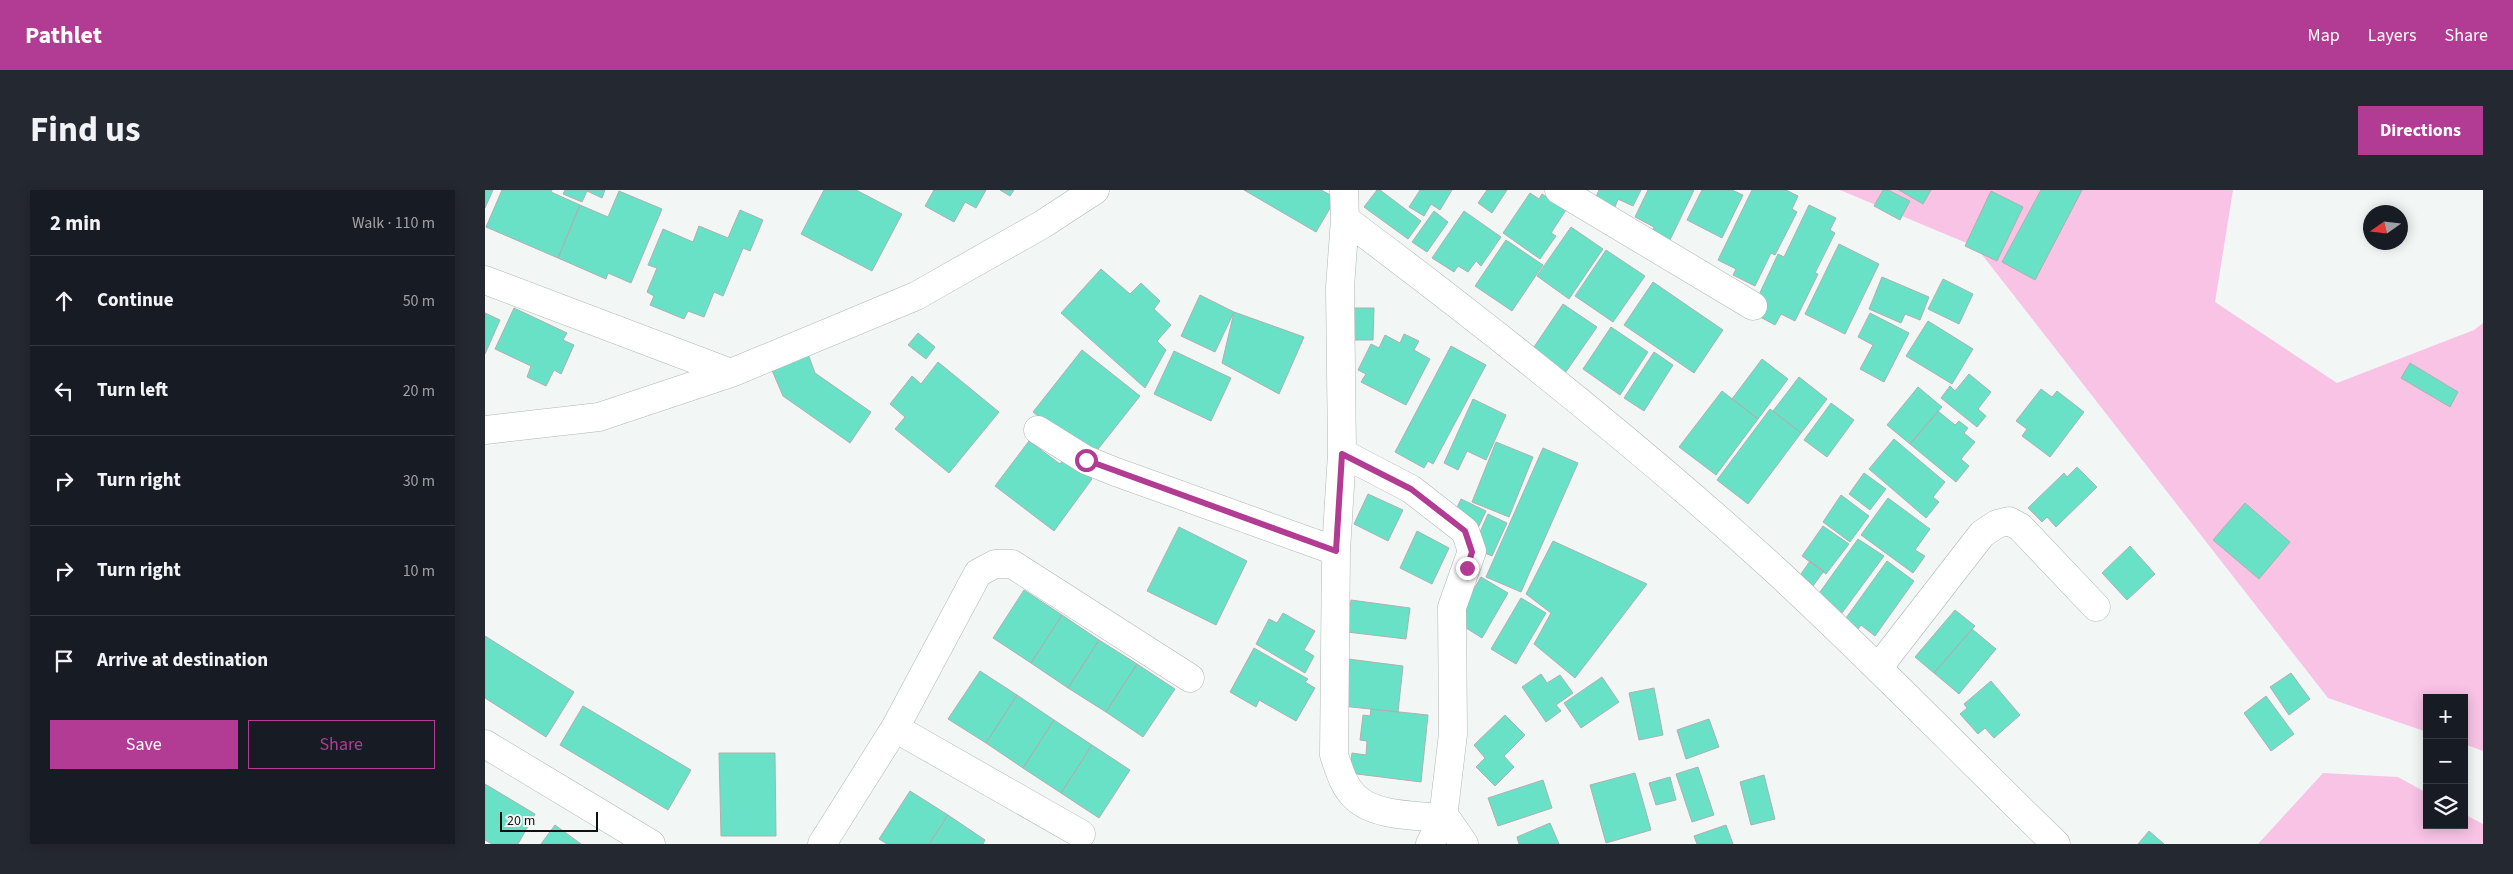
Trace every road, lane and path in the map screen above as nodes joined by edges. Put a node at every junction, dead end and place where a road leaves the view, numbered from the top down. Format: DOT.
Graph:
graph roads {
  1 [pos="1095,190"];
  2 [pos="1344,190"];
  3 [pos="1559,190"];
  4 [pos="1345,219"];
  5 [pos="485,280"];
  6 [pos="1753,306"];
  7 [pos="731,373"];
  8 [pos="485,430"];
  9 [pos="1039,430"];
  10 [pos="1342,454"];
  11 [pos="1336,551"];
  12 [pos="2095,607"];
  13 [pos="1878,668"];
  14 [pos="1190,678"];
  15 [pos="895,728"];
  16 [pos="485,744"];
  17 [pos="1443,818"];
  18 [pos="1081,834"];
  19 [pos="651,844"];
  20 [pos="822,844"];
  21 [pos="1430,844"];
  22 [pos="1464,844"];
  23 [pos="2056,844"];
  1 -- 7 [label="street"];
  2 -- 4 [label="street"];
  3 -- 6 [label="street"];
  4 -- 10 [label="street"];
  4 -- 13 [label="street"];
  5 -- 7 [label="street"];
  7 -- 8 [label="street"];
  9 -- 11 [label="street"];
  10 -- 11 [label="street"];
  10 -- 17 [label="street"];
  11 -- 17 [label="street"];
  12 -- 13 [label="street"];
  13 -- 23 [label="street"];
  14 -- 15 [label="street"];
  15 -- 18 [label="street"];
  15 -- 20 [label="street"];
  16 -- 19 [label="street"];
  17 -- 21 [label="street"];
  17 -- 22 [label="street"];
}
